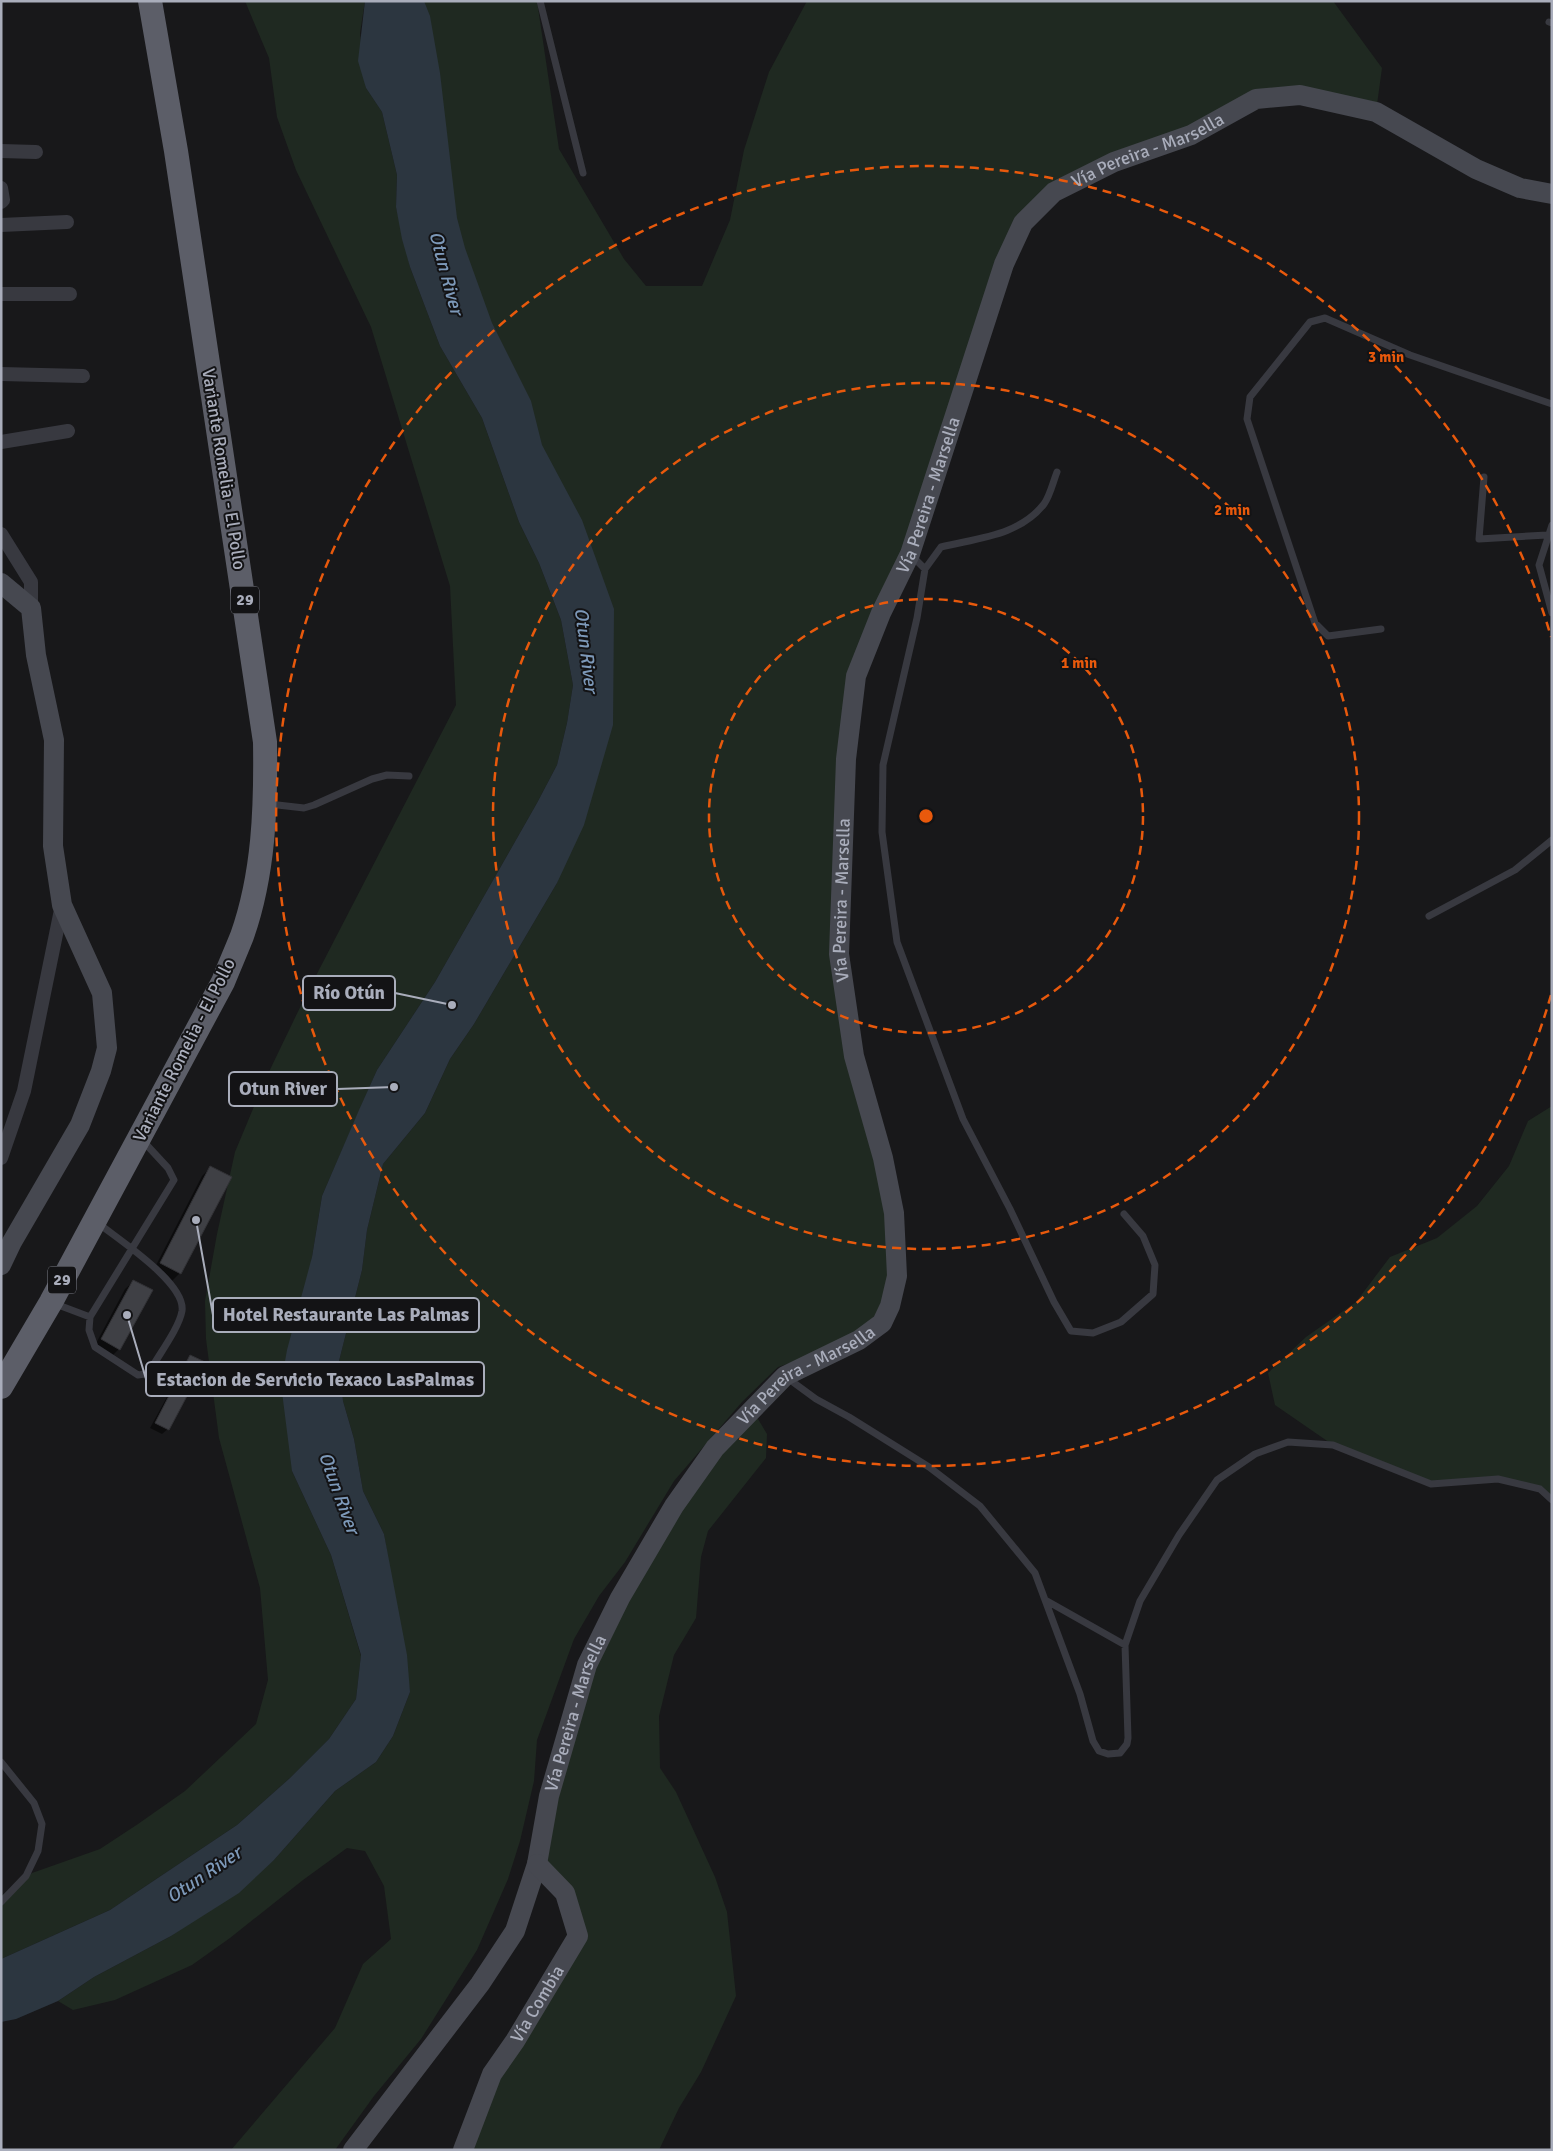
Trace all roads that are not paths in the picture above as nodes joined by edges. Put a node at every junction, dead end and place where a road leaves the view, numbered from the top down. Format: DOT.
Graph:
graph roads {
  1 [pos="150,1"];
  2 [pos="540,1"];
  3 [pos="1,151"];
  4 [pos="36,152"];
  5 [pos="583,172"];
  6 [pos="1,188"];
  7 [pos="1552,194"];
  8 [pos="1,202"];
  9 [pos="68,222"];
  10 [pos="1,225"];
  11 [pos="1,294"];
  12 [pos="70,294"];
  13 [pos="1,374"];
  14 [pos="83,376"];
  15 [pos="1552,404"];
  16 [pos="68,431"];
  17 [pos="1,442"];
  18 [pos="1058,472"];
  19 [pos="1484,477"];
  20 [pos="1552,525"];
  21 [pos="1,534"];
  22 [pos="1547,535"];
  23 [pos="910,554"];
  24 [pos="925,569"];
  25 [pos="1,583"];
  26 [pos="31,608"];
  27 [pos="1552,613"];
  28 [pos="1380,629"];
  29 [pos="409,776"];
  30 [pos="265,804"];
  31 [pos="1552,840"];
  32 [pos="62,905"];
  33 [pos="1429,916"];
  34 [pos="140,1137"];
  35 [pos="1,1158"];
  36 [pos="1124,1214"];
  37 [pos="94,1221"];
  38 [pos="131,1250"];
  39 [pos="1,1264"];
  40 [pos="51,1302"];
  41 [pos="90,1317"];
  42 [pos="785,1376"];
  43 [pos="1,1387"];
  44 [pos="1552,1500"];
  45 [pos="1047,1601"];
  46 [pos="1125,1645"];
  47 [pos="1,1762"];
  48 [pos="537,1864"];
  49 [pos="1,1902"];
  50 [pos="352,2150"];
  51 [pos="463,2150"];
  1 -- 30 [label="highway, Variante Romelia - El Pollo / 29"];
  2 -- 5 [label="lane"];
  3 -- 4 [label="street"];
  6 -- 8 [label="street"];
  7 -- 23 [label="main road, Vía Pereira - Marsella"];
  9 -- 10 [label="street"];
  11 -- 12 [label="street"];
  13 -- 14 [label="street"];
  15 -- 28 [label="lane"];
  16 -- 17 [label="street"];
  18 -- 24 [label="lane"];
  19 -- 22 [label="lane"];
  20 -- 22 [label="lane"];
  21 -- 26 [label="street"];
  22 -- 27 [label="lane"];
  23 -- 24 [label="lane"];
  23 -- 42 [label="main road, Vía Pereira - Marsella"];
  24 -- 36 [label="lane"];
  25 -- 26 [label="main road"];
  26 -- 32 [label="main road"];
  29 -- 30 [label="lane"];
  30 -- 34 [label="highway, Variante Romelia - El Pollo / 29"];
  31 -- 33 [label="lane"];
  32 -- 35 [label="street"];
  32 -- 39 [label="main road"];
  34 -- 37 [label="highway, Variante Romelia - El Pollo / 29"];
  34 -- 38 [label="lane"];
  37 -- 38 [label="lane"];
  37 -- 40 [label="highway, Variante Romelia - El Pollo / 29"];
  38 -- 41 [label="lane"];
  38 -- 41 [label="lane"];
  40 -- 41 [label="lane"];
  40 -- 43 [label="highway, Variante Romelia - El Pollo / 29"];
  42 -- 45 [label="lane"];
  42 -- 48 [label="main road, Vía Pereira - Marsella"];
  44 -- 46 [label="lane"];
  45 -- 46 [label="lane"];
  45 -- 46 [label="lane"];
  47 -- 49 [label="lane"];
  48 -- 50 [label="main road, Vía Pereira - Marsella"];
  48 -- 51 [label="main road, Vía Combia"];
}
